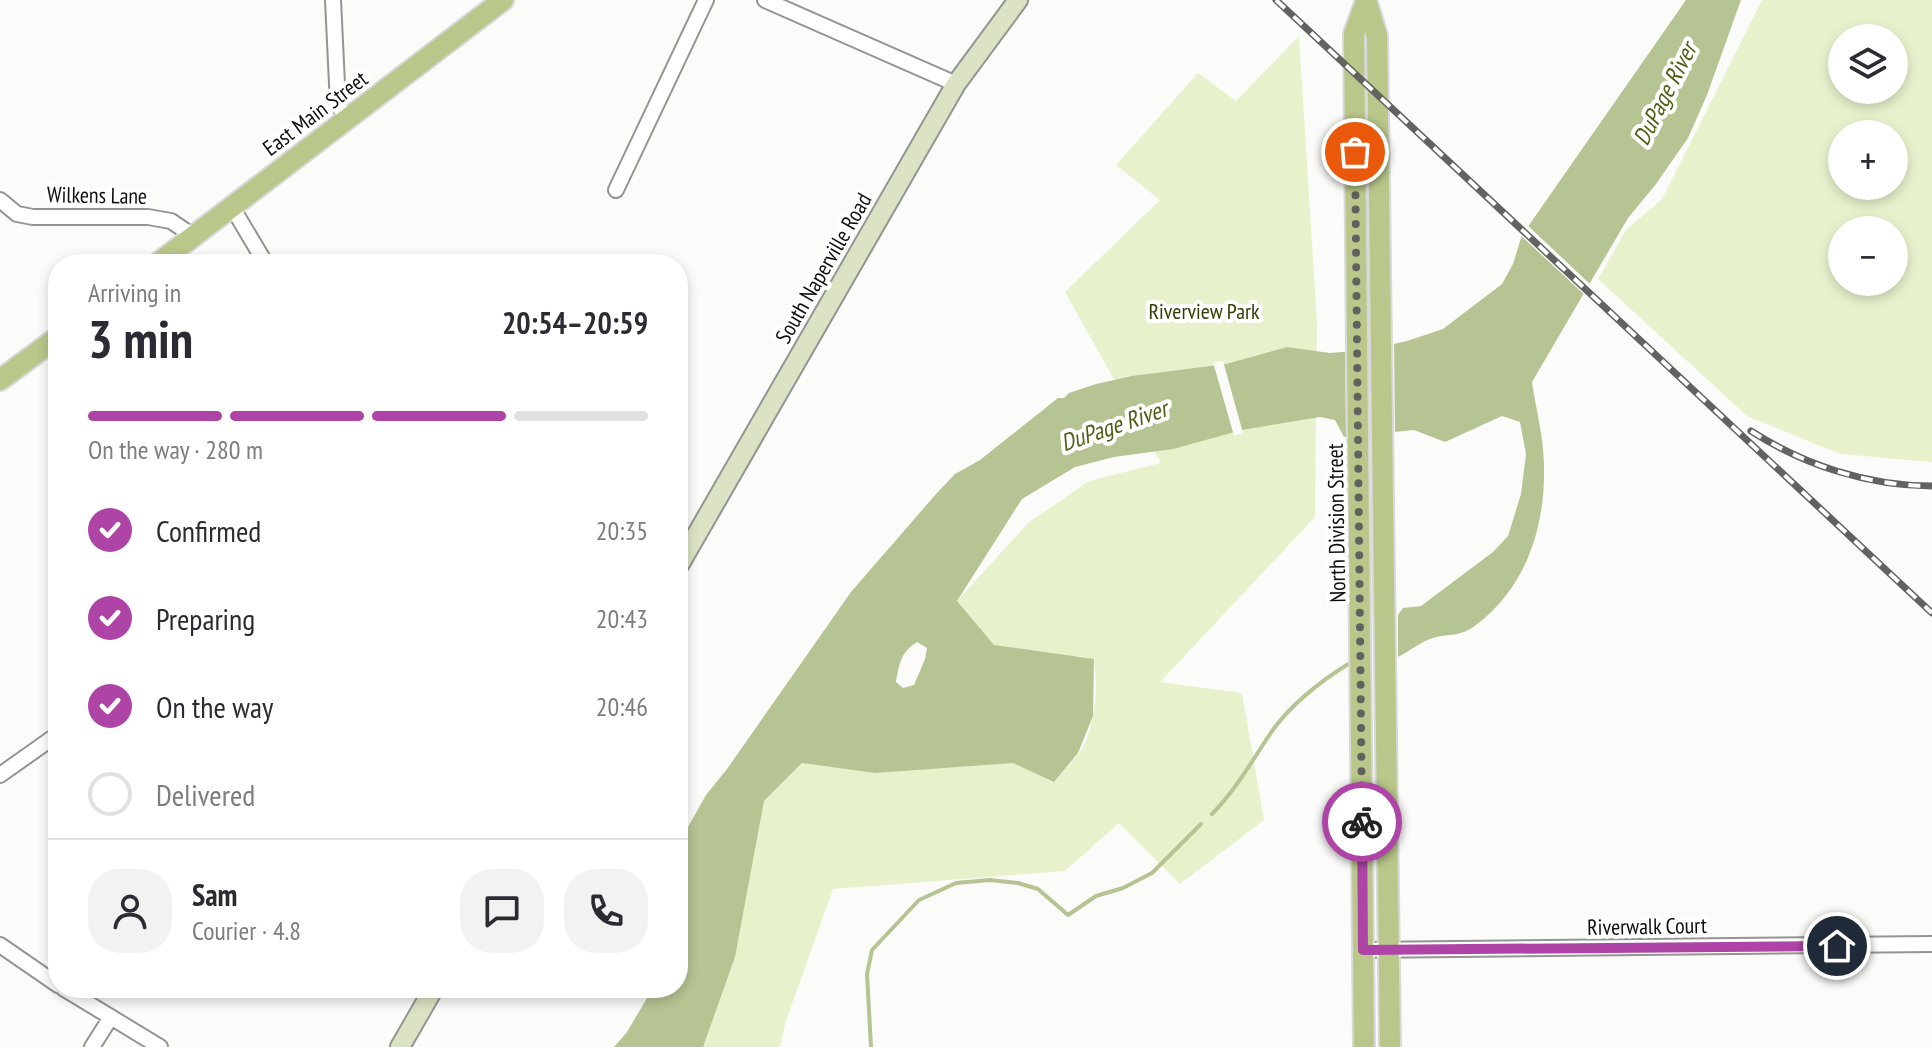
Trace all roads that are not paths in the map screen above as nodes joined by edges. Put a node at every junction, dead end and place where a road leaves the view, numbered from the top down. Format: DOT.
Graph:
graph roads {
  1 [pos="333,0"];
  2 [pos="503,0"];
  3 [pos="706,0"];
  4 [pos="765,0"];
  5 [pos="1018,0"];
  6 [pos="1366,0"];
  7 [pos="956,84"];
  8 [pos="347,118"];
  9 [pos="616,190"];
  10 [pos="0,200"];
  11 [pos="232,207"];
  12 [pos="193,236"];
  13 [pos="170,254"];
  14 [pos="260,254"];
  15 [pos="48,344"];
  16 [pos="0,380"];
  17 [pos="688,550"];
  18 [pos="48,741"];
  19 [pos="0,775"];
  20 [pos="1932,944"];
  21 [pos="0,945"];
  22 [pos="1363,950"];
  23 [pos="1390,950"];
  24 [pos="48,978"];
  25 [pos="80,998"];
  26 [pos="428,998"];
  27 [pos="111,1017"];
  28 [pos="92,1047"];
  29 [pos="160,1047"];
  30 [pos="400,1047"];
  31 [pos="1364,1047"];
  32 [pos="1390,1047"];
  1 -- 8 [label="street"];
  2 -- 8 [label="main road, East Main Street"];
  3 -- 9 [label="street"];
  4 -- 7 [label="street"];
  5 -- 7 [label="main road, South Naperville Road"];
  6 -- 22 [label="main road, North Division Street"];
  6 -- 23 [label="main road, North Division Street"];
  7 -- 17 [label="main road, South Naperville Road"];
  8 -- 11 [label="main road, East Main Street"];
  10 -- 12 [label="street, Wilkens Lane"];
  11 -- 12 [label="main road, East Main Street"];
  11 -- 14 [label="street"];
  12 -- 13 [label="main road, East Main Street"];
  15 -- 16 [label="main road"];
  18 -- 19 [label="street"];
  20 -- 23 [label="street, Riverwalk Court"];
  21 -- 24 [label="street"];
  22 -- 23 [label="street, Riverwalk Court"];
  22 -- 31 [label="main road, North Division Street"];
  23 -- 32 [label="main road, North Division Street"];
  25 -- 27 [label="street"];
  26 -- 30 [label="main road"];
  27 -- 28 [label="street"];
  27 -- 29 [label="street"];
}
